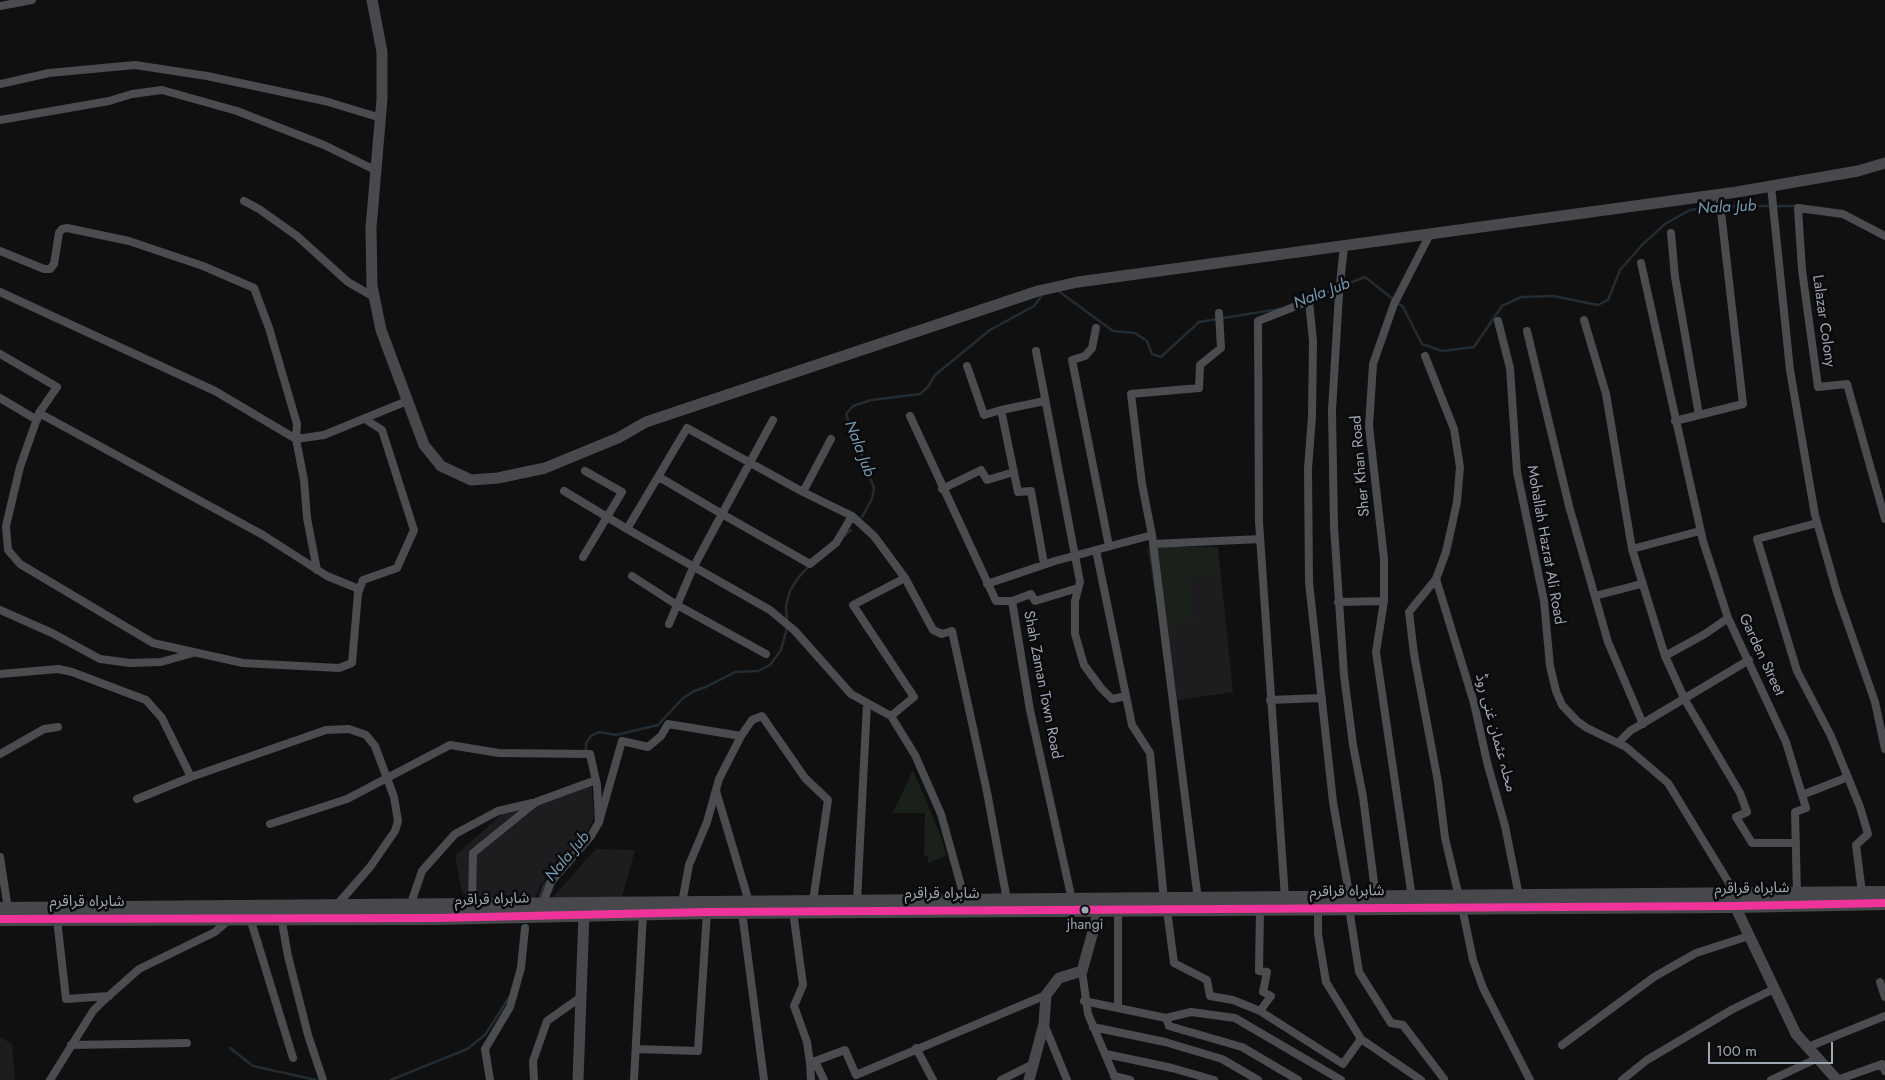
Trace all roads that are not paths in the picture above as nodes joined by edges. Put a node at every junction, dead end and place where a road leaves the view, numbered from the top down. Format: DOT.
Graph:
graph roads {
  1 [pos="32,0"];
  2 [pos="372,0"];
  3 [pos="0,6"];
  4 [pos="0,84"];
  5 [pos="381,118"];
  6 [pos="0,120"];
  7 [pos="1885,163"];
  8 [pos="377,171"];
  9 [pos="1771,186"];
  10 [pos="1719,194"];
  11 [pos="244,201"];
  12 [pos="1670,233"];
  13 [pos="1430,234"];
  14 [pos="1885,236"];
  15 [pos="1344,246"];
  16 [pos="0,251"];
  17 [pos="1641,263"];
  18 [pos="0,292"];
  19 [pos="374,297"];
  20 [pos="1219,314"];
  21 [pos="1584,320"];
  22 [pos="1498,321"];
  23 [pos="1096,328"];
  24 [pos="1527,331"];
  25 [pos="1036,352"];
  26 [pos="0,354"];
  27 [pos="1425,356"];
  28 [pos="967,366"];
  29 [pos="0,398"];
  30 [pos="407,401"];
  31 [pos="1045,401"];
  32 [pos="1001,410"];
  33 [pos="1699,414"];
  34 [pos="910,416"];
  35 [pos="38,417"];
  36 [pos="365,419"];
  37 [pos="773,420"];
  38 [pos="1675,421"];
  39 [pos="296,439"];
  40 [pos="831,439"];
  41 [pos="749,462"];
  42 [pos="585,471"];
  43 [pos="1014,472"];
  44 [pos="659,477"];
  45 [pos="942,489"];
  46 [pos="564,491"];
  47 [pos="803,492"];
  48 [pos="722,514"];
  49 [pos="852,516"];
  50 [pos="607,517"];
  51 [pos="1885,519"];
  52 [pos="1817,523"];
  53 [pos="627,529"];
  54 [pos="1700,530"];
  55 [pos="1152,535"];
  56 [pos="1260,539"];
  57 [pos="1153,544"];
  58 [pos="1109,546"];
  59 [pos="1632,549"];
  60 [pos="1096,550"];
  61 [pos="1074,556"];
  62 [pos="583,557"];
  63 [pos="1044,564"];
  64 [pos="694,566"];
  65 [pos="318,570"];
  66 [pos="632,576"];
  67 [pos="904,578"];
  68 [pos="1436,579"];
  69 [pos="987,584"];
  70 [pos="1641,584"];
  71 [pos="1078,588"];
  72 [pos="359,589"];
  73 [pos="1595,596"];
  74 [pos="1012,601"];
  75 [pos="1384,601"];
  76 [pos="1338,602"];
  77 [pos="677,605"];
  78 [pos="0,610"];
  79 [pos="1728,618"];
  80 [pos="668,624"];
  81 [pos="193,653"];
  82 [pos="766,654"];
  83 [pos="1665,656"];
  84 [pos="1749,660"];
  85 [pos="0,674"];
  86 [pos="1126,696"];
  87 [pos="1322,698"];
  88 [pos="1270,700"];
  89 [pos="1684,700"];
  90 [pos="867,703"];
  91 [pos="892,716"];
  92 [pos="1643,724"];
  93 [pos="58,727"];
  94 [pos="741,736"];
  95 [pos="1618,743"];
  96 [pos="1885,748"];
  97 [pos="0,754"];
  98 [pos="192,777"];
  99 [pos="1848,777"];
  100 [pos="388,779"];
  101 [pos="596,780"];
  102 [pos="715,790"];
  103 [pos="1802,795"];
  104 [pos="137,799"];
  105 [pos="536,802"];
  106 [pos="599,822"];
  107 [pos="270,824"];
  108 [pos="1796,843"];
  109 [pos="0,857"];
  110 [pos="1862,893"];
  111 [pos="1885,893"];
  112 [pos="1797,894"];
  113 [pos="1519,896"];
  114 [pos="1285,898"];
  115 [pos="1376,898"];
  116 [pos="1412,898"];
  117 [pos="965,900"];
  118 [pos="1007,900"];
  119 [pos="1072,900"];
  120 [pos="1198,900"];
  121 [pos="813,901"];
  122 [pos="857,901"];
  123 [pos="1734,901"];
  124 [pos="1460,902"];
  125 [pos="1885,902"];
  126 [pos="682,903"];
  127 [pos="1349,904"];
  128 [pos="1834,904"];
  129 [pos="1165,905"];
  130 [pos="1180,905"];
  131 [pos="410,906"];
  132 [pos="472,906"];
  133 [pos="335,907"];
  134 [pos="745,907"];
  135 [pos="1318,908"];
  136 [pos="531,909"];
  137 [pos="1260,909"];
  138 [pos="1100,910"];
  139 [pos="1118,910"];
  140 [pos="793,911"];
  141 [pos="1885,911"];
  142 [pos="358,912"];
  143 [pos="707,912"];
  144 [pos="3,913"];
  145 [pos="644,913"];
  146 [pos="584,914"];
  147 [pos="231,918"];
  148 [pos="250,918"];
  149 [pos="281,918"];
  150 [pos="57,919"];
  151 [pos="525,928"];
  152 [pos="1748,936"];
  153 [pos="1082,971"];
  154 [pos="1880,982"];
  155 [pos="1774,989"];
  156 [pos="1046,995"];
  157 [pos="109,996"];
  158 [pos="581,997"];
  159 [pos="1885,997"];
  160 [pos="1084,1001"];
  161 [pos="1118,1008"];
  162 [pos="1260,1011"];
  163 [pos="1885,1016"];
  164 [pos="1166,1018"];
  165 [pos="1044,1024"];
  166 [pos="1093,1027"];
  167 [pos="1361,1039"];
  168 [pos="187,1044"];
  169 [pos="1562,1044"];
  170 [pos="71,1045"];
  171 [pos="1808,1047"];
  172 [pos="916,1048"];
  173 [pos="636,1049"];
  174 [pos="1106,1054"];
  175 [pos="293,1058"];
  176 [pos="1818,1058"];
  177 [pos="812,1062"];
  178 [pos="1035,1063"];
  179 [pos="1885,1071"];
  180 [pos="1115,1078"];
  181 [pos="1444,1079"];
  182 [pos="50,1080"];
  183 [pos="323,1080"];
  184 [pos="490,1080"];
  185 [pos="534,1080"];
  186 [pos="578,1080"];
  187 [pos="634,1080"];
  188 [pos="764,1080"];
  189 [pos="811,1080"];
  190 [pos="824,1080"];
  191 [pos="934,1080"];
  192 [pos="1001,1080"];
  193 [pos="1029,1080"];
  194 [pos="1067,1080"];
  195 [pos="1130,1080"];
  196 [pos="1214,1080"];
  197 [pos="1258,1080"];
  198 [pos="1298,1080"];
  199 [pos="1341,1080"];
  200 [pos="1422,1080"];
  201 [pos="1530,1080"];
  202 [pos="1622,1080"];
  203 [pos="1771,1080"];
  204 [pos="1837,1080"];
  1 -- 3 [label="street"];
  2 -- 5 [label="street"];
  4 -- 5 [label="street"];
  5 -- 8 [label="street"];
  6 -- 8 [label="street"];
  7 -- 9 [label="street"];
  8 -- 19 [label="street"];
  9 -- 10 [label="street"];
  9 -- 52 [label="street"];
  10 -- 13 [label="street"];
  10 -- 33 [label="street"];
  11 -- 19 [label="street"];
  12 -- 33 [label="street"];
  13 -- 15 [label="street"];
  13 -- 75 [label="street, Sher Khan Road"];
  14 -- 51 [label="street, Lalazar Colony"];
  15 -- 30 [label="street"];
  15 -- 76 [label="street, Sher Khan Road"];
  16 -- 39 [label="street"];
  17 -- 38 [label="street, Garden Street"];
  18 -- 39 [label="street"];
  19 -- 30 [label="street"];
  20 -- 55 [label="street"];
  21 -- 59 [label="street"];
  22 -- 95 [label="street, Mohallah Hazrat Ali Road"];
  23 -- 58 [label="street"];
  24 -- 73 [label="street"];
  25 -- 31 [label="street"];
  26 -- 35 [label="street"];
  27 -- 68 [label="street"];
  28 -- 32 [label="street"];
  29 -- 35 [label="street"];
  30 -- 36 [label="street"];
  31 -- 32 [label="street"];
  31 -- 61 [label="street"];
  32 -- 43 [label="street"];
  33 -- 38 [label="street"];
  34 -- 45 [label="street, Shah Zaman Town Road"];
  35 -- 65 [label="street"];
  35 -- 81 [label="street"];
  36 -- 39 [label="street"];
  36 -- 72 [label="street"];
  37 -- 41 [label="street"];
  38 -- 54 [label="street, Garden Street"];
  39 -- 65 [label="street"];
  40 -- 47 [label="street"];
  41 -- 44 [label="street"];
  41 -- 47 [label="street"];
  41 -- 48 [label="street"];
  42 -- 50 [label="street"];
  43 -- 45 [label="street"];
  43 -- 63 [label="street"];
  44 -- 48 [label="street"];
  44 -- 53 [label="street"];
  45 -- 69 [label="street, Shah Zaman Town Road"];
  46 -- 50 [label="street"];
  47 -- 49 [label="street"];
  48 -- 49 [label="street"];
  48 -- 64 [label="street"];
  49 -- 67 [label="street"];
  50 -- 53 [label="street"];
  50 -- 62 [label="street"];
  52 -- 96 [label="street"];
  52 -- 99 [label="street"];
  53 -- 64 [label="street"];
  54 -- 59 [label="street"];
  54 -- 79 [label="street, Garden Street"];
  55 -- 57 [label="street"];
  55 -- 58 [label="street"];
  56 -- 57 [label="street"];
  56 -- 87 [label="street"];
  56 -- 88 [label="street"];
  57 -- 120 [label="street"];
  58 -- 60 [label="street"];
  59 -- 70 [label="street"];
  60 -- 61 [label="street"];
  60 -- 86 [label="street"];
  61 -- 63 [label="street"];
  61 -- 71 [label="street"];
  63 -- 69 [label="street"];
  64 -- 77 [label="street"];
  64 -- 90 [label="street"];
  65 -- 72 [label="street"];
  66 -- 77 [label="street"];
  67 -- 91 [label="street"];
  67 -- 118 [label="street"];
  68 -- 113 [label="street, محلہ عثمان غنی روڈ"];
  68 -- 124 [label="street"];
  69 -- 74 [label="street, Shah Zaman Town Road"];
  70 -- 73 [label="street"];
  70 -- 83 [label="street"];
  71 -- 74 [label="street"];
  71 -- 86 [label="street"];
  72 -- 81 [label="street"];
  73 -- 92 [label="street"];
  74 -- 119 [label="street, Shah Zaman Town Road"];
  75 -- 76 [label="street"];
  75 -- 116 [label="street, Sher Khan Road"];
  76 -- 115 [label="street, Sher Khan Road"];
  77 -- 80 [label="street"];
  77 -- 82 [label="street"];
  78 -- 81 [label="street"];
  79 -- 83 [label="street"];
  79 -- 84 [label="street, Garden Street"];
  83 -- 89 [label="street"];
  84 -- 89 [label="street"];
  84 -- 103 [label="street, Garden Street"];
  85 -- 98 [label="street"];
  86 -- 129 [label="street"];
  87 -- 88 [label="street"];
  87 -- 127 [label="street"];
  88 -- 114 [label="street"];
  89 -- 92 [label="street"];
  89 -- 108 [label="street"];
  90 -- 91 [label="street"];
  90 -- 122 [label="street"];
  91 -- 117 [label="street"];
  92 -- 95 [label="street"];
  93 -- 97 [label="street"];
  94 -- 102 [label="street"];
  94 -- 106 [label="street"];
  94 -- 121 [label="street"];
  95 -- 123 [label="street, Mohallah Hazrat Ali Road"];
  98 -- 100 [label="street"];
  98 -- 104 [label="street"];
  99 -- 103 [label="street"];
  99 -- 110 [label="street"];
  100 -- 101 [label="street"];
  100 -- 107 [label="street"];
  100 -- 133 [label="street"];
  101 -- 105 [label="street"];
  101 -- 106 [label="street"];
  102 -- 126 [label="street"];
  102 -- 134 [label="street"];
  103 -- 108 [label="street"];
  105 -- 131 [label="street"];
  105 -- 132 [label="street"];
  106 -- 136 [label="street"];
  108 -- 112 [label="street"];
  109 -- 144 [label="street"];
  110 -- 111 [label="highway, شاہراہ قراقرم"];
  110 -- 112 [label="highway, شاہراہ قراقرم"];
  112 -- 123 [label="highway, شاہراہ قراقرم"];
  113 -- 123 [label="highway, شاہراہ قراقرم"];
  113 -- 124 [label="highway, شاہراہ قراقرم"];
  114 -- 120 [label="highway, شاہراہ قراقرم"];
  114 -- 127 [label="highway, شاہراہ قراقرم"];
  115 -- 116 [label="highway, شاہراہ قراقرم"];
  115 -- 127 [label="highway, شاہراہ قراقرم"];
  116 -- 124 [label="highway, شاہراہ قراقرم"];
  117 -- 118 [label="highway, شاہراہ قراقرم"];
  117 -- 122 [label="highway, شاہراہ قراقرم"];
  118 -- 119 [label="highway, شاہراہ قراقرم"];
  119 -- 129 [label="highway, شاہراہ قراقرم"];
  120 -- 130 [label="highway, شاہراہ قراقرم"];
  121 -- 122 [label="highway, شاہراہ قراقرم"];
  121 -- 134 [label="highway, شاہراہ قراقرم"];
  123 -- 124 [label="highway, شاہراہ قراقرم"];
  123 -- 128 [label="highway, شاہراہ قراقرم"];
  123 -- 152 [label="street"];
  124 -- 127 [label="highway, شاہراہ قراقرم"];
  124 -- 201 [label="street"];
  125 -- 128 [label="highway, شاہراہ قراقرم"];
  126 -- 134 [label="highway, شاہراہ قراقرم"];
  126 -- 136 [label="highway, شاہراہ قراقرم"];
  127 -- 135 [label="highway, شاہراہ قراقرم"];
  127 -- 181 [label="street"];
  128 -- 141 [label="highway"];
  129 -- 130 [label="highway, شاہراہ قراقرم"];
  129 -- 139 [label="highway, شاہراہ قراقرم"];
  129 -- 162 [label="street"];
  130 -- 137 [label="highway, شاہراہ قراقرم"];
  131 -- 132 [label="highway, شاہراہ قراقرم"];
  131 -- 142 [label="highway, شاہراہ قراقرم"];
  132 -- 136 [label="highway, شاہراہ قراقرم"];
  133 -- 142 [label="highway, شاہراہ قراقرم"];
  133 -- 144 [label="highway, شاہراہ قراقرم"];
  134 -- 140 [label="highway, شاہراہ قراقرم"];
  134 -- 143 [label="highway, شاہراہ قراقرم"];
  134 -- 188 [label="street"];
  135 -- 137 [label="highway, شاہراہ قراقرم"];
  135 -- 167 [label="street"];
  136 -- 142 [label="highway, شاہراہ قراقرم"];
  136 -- 146 [label="highway, شاہراہ قراقرم"];
  137 -- 162 [label="street"];
  138 -- 139 [label="highway, شاہراہ قراقرم"];
  138 -- 140 [label="highway, شاہراہ قراقرم"];
  138 -- 153 [label="street"];
  139 -- 161 [label="street"];
  140 -- 177 [label="street"];
  142 -- 149 [label="highway, شاہراہ قراقرم"];
  143 -- 145 [label="highway, شاہراہ قراقرم"];
  143 -- 173 [label="street"];
  144 -- 150 [label="highway, شاہراہ قراقرم"];
  145 -- 146 [label="highway, شاہراہ قراقرم"];
  145 -- 173 [label="street"];
  146 -- 158 [label="street"];
  147 -- 148 [label="highway, شاہراہ قراقرم"];
  147 -- 150 [label="highway, شاہراہ قراقرم"];
  147 -- 157 [label="street"];
  148 -- 149 [label="highway, شاہراہ قراقرم"];
  148 -- 175 [label="street"];
  149 -- 183 [label="street"];
  150 -- 157 [label="street"];
  151 -- 184 [label="street"];
  152 -- 155 [label="street"];
  152 -- 169 [label="street"];
  153 -- 156 [label="street"];
  153 -- 160 [label="street"];
  154 -- 159 [label="street"];
  155 -- 171 [label="street"];
  155 -- 202 [label="street"];
  156 -- 165 [label="street"];
  156 -- 172 [label="street"];
  157 -- 170 [label="street"];
  158 -- 185 [label="street"];
  158 -- 186 [label="street"];
  160 -- 161 [label="street"];
  160 -- 166 [label="street"];
  161 -- 164 [label="street"];
  162 -- 167 [label="street"];
  163 -- 171 [label="street"];
  164 -- 198 [label="street"];
  164 -- 199 [label="street"];
  165 -- 178 [label="street"];
  165 -- 194 [label="street"];
  166 -- 174 [label="street"];
  166 -- 197 [label="street"];
  167 -- 200 [label="street"];
  168 -- 170 [label="street"];
  170 -- 182 [label="street"];
  171 -- 176 [label="street"];
  172 -- 177 [label="street"];
  172 -- 191 [label="street"];
  173 -- 187 [label="street"];
  174 -- 180 [label="street"];
  174 -- 196 [label="street"];
  176 -- 203 [label="street"];
  176 -- 204 [label="street"];
  177 -- 189 [label="street"];
  177 -- 190 [label="street"];
  178 -- 192 [label="street"];
  178 -- 193 [label="street"];
  179 -- 204 [label="street"];
  180 -- 195 [label="street"];
}
